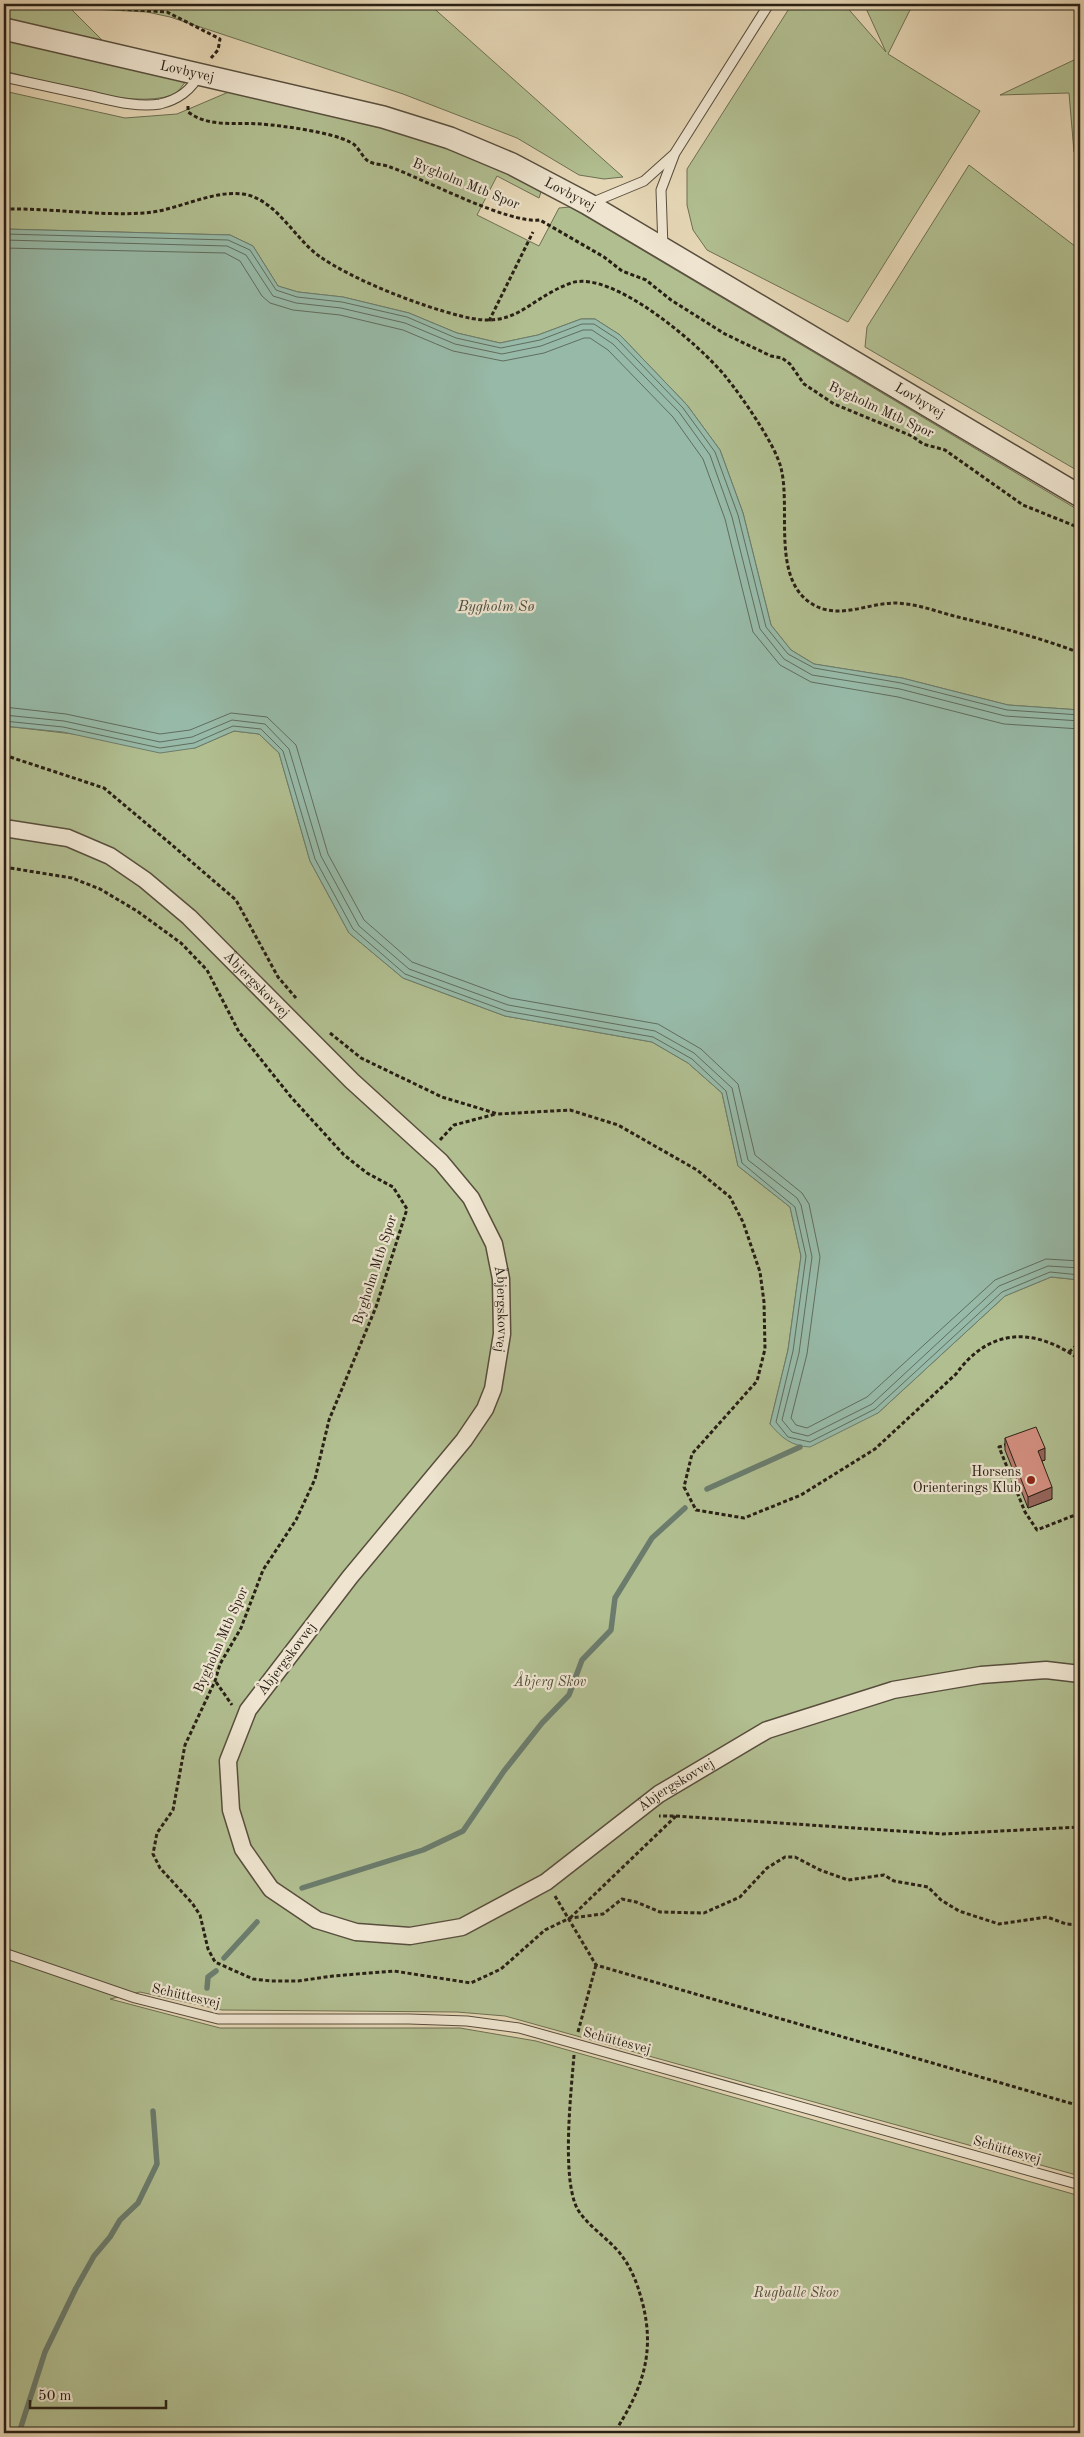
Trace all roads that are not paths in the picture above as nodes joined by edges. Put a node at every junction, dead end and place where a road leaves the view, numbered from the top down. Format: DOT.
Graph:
graph roads {
  1 [pos="769,4"];
  2 [pos="4,28"];
  3 [pos="4,77"];
  4 [pos="196,80"];
  5 [pos="675,153"];
  6 [pos="588,204"];
  7 [pos="663,248"];
  8 [pos="1080,496"];
  9 [pos="4,828"];
  10 [pos="1080,1674"];
  11 [pos="4,1953"];
  12 [pos="1080,2185"];
  1 -- 5 [label="lane"];
  2 -- 4 [label="street, Lovbyvej"];
  3 -- 4 [label="lane"];
  4 -- 6 [label="street, Lovbyvej"];
  5 -- 6 [label="lane"];
  5 -- 7 [label="lane"];
  6 -- 7 [label="street, Lovbyvej"];
  7 -- 8 [label="street, Lovbyvej"];
  9 -- 10 [label="street, Åbjergskovvej"];
  11 -- 12 [label="lane, Schüttesvej"];
}
